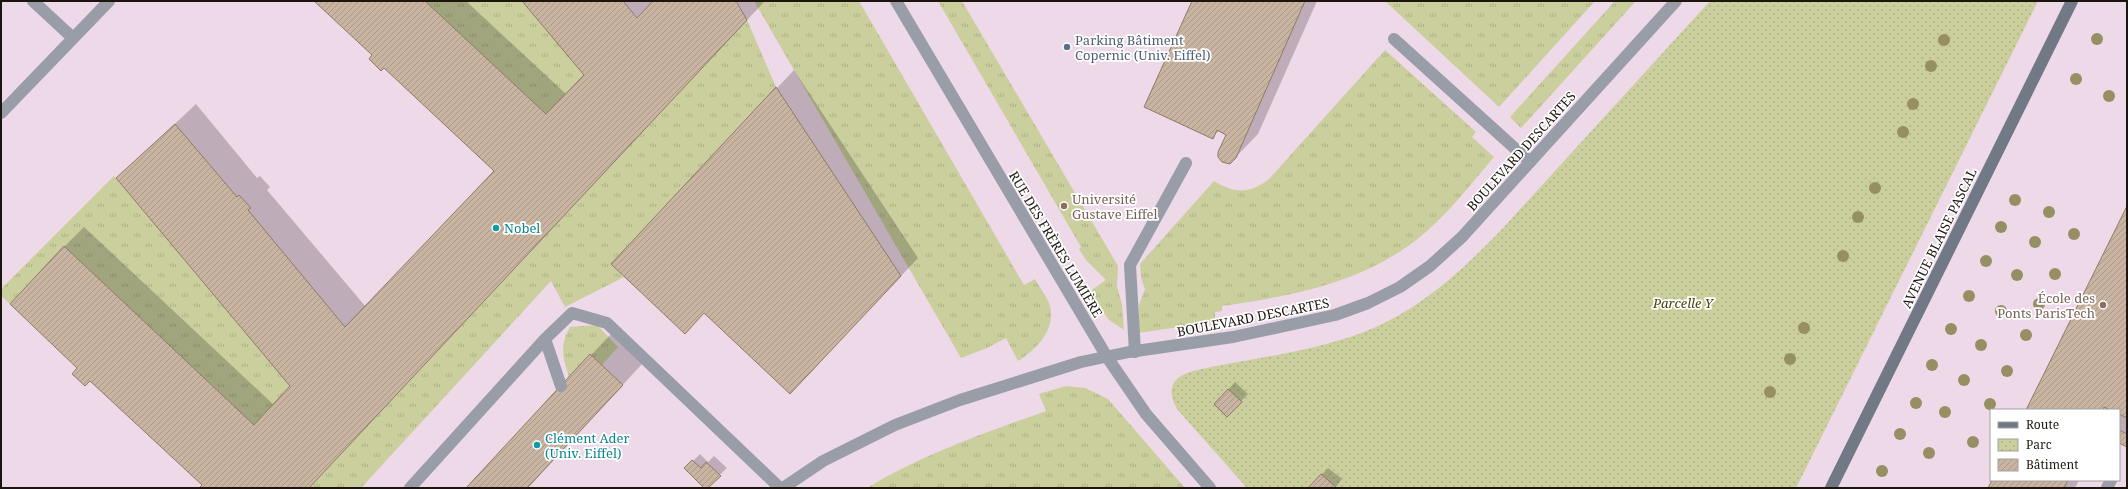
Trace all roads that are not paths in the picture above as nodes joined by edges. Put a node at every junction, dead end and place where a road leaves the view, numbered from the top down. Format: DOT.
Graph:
graph roads {
  1 [pos="33,1"];
  2 [pos="109,1"];
  3 [pos="896,1"];
  4 [pos="1676,1"];
  5 [pos="2072,1"];
  6 [pos="73,38"];
  7 [pos="1394,39"];
  8 [pos="1,113"];
  9 [pos="1530,162"];
  10 [pos="1186,163"];
  11 [pos="546,339"];
  12 [pos="1135,352"];
  13 [pos="1107,357"];
  14 [pos="561,386"];
  15 [pos="410,488"];
  16 [pos="782,488"];
  17 [pos="1210,488"];
  18 [pos="1831,488"];
  1 -- 6 [label="street"];
  2 -- 6 [label="street"];
  3 -- 13 [label="street, RUE DES FRÈRES LUMIÈRE"];
  4 -- 9 [label="street, BOULEVARD DESCARTES"];
  5 -- 18 [label="street, AVENUE BLAISE PASCAL"];
  6 -- 8 [label="street"];
  7 -- 9 [label="street"];
  9 -- 12 [label="street, BOULEVARD DESCARTES"];
  10 -- 12 [label="street"];
  11 -- 14 [label="street"];
  11 -- 15 [label="street"];
  11 -- 16 [label="street"];
  12 -- 13 [label="street, BOULEVARD DESCARTES"];
  13 -- 16 [label="street, BOULEVARD DESCARTES"];
  13 -- 17 [label="street, RUE DES FRÈRES LUMIÈRE"];
}
